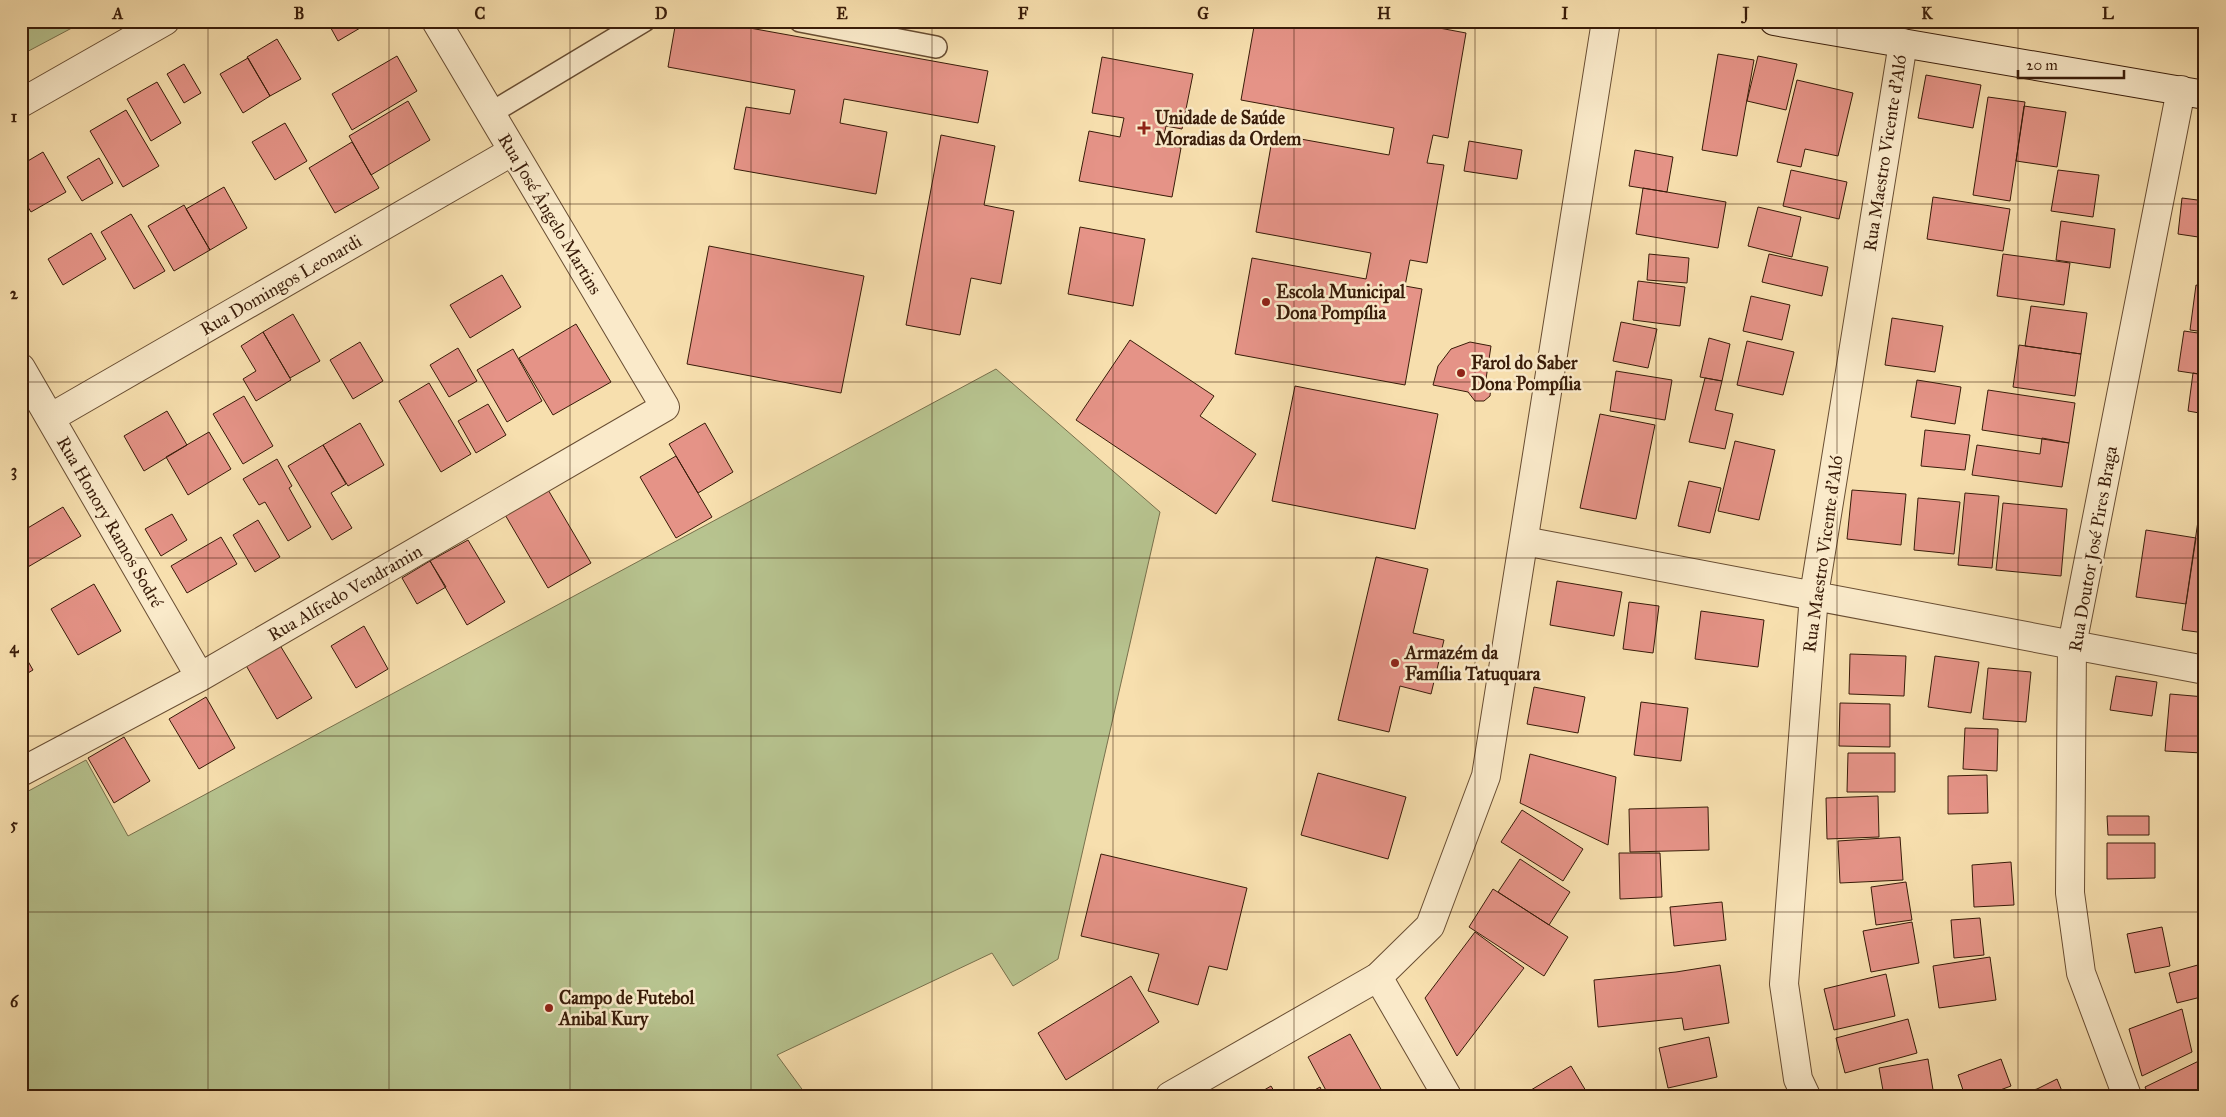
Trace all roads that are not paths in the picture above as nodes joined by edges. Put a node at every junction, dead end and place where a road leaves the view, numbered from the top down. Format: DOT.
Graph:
graph roads {
  1 [pos="165,21"];
  2 [pos="436,21"];
  3 [pos="644,21"];
  4 [pos="800,21"];
  5 [pos="1606,21"];
  6 [pos="1774,21"];
  7 [pos="1902,43"];
  8 [pos="936,46"];
  9 [pos="2193,92"];
  10 [pos="21,103"];
  11 [pos="491,113"];
  12 [pos="513,151"];
  13 [pos="21,368"];
  14 [pos="665,407"];
  15 [pos="50,418"];
  16 [pos="1524,541"];
  17 [pos="1814,595"];
  18 [pos="2072,645"];
  19 [pos="2205,670"];
  20 [pos="200,676"];
  21 [pos="21,772"];
  22 [pos="1378,977"];
  23 [pos="1170,1096"];
  24 [pos="1447,1096"];
  25 [pos="1806,1096"];
  26 [pos="2127,1096"];
  1 -- 10 [label="street"];
  2 -- 11 [label="street, Rua José Ângelo Martins"];
  3 -- 11 [label="lane"];
  4 -- 8 [label="lane"];
  5 -- 16 [label="street"];
  6 -- 7 [label="street"];
  7 -- 9 [label="street"];
  7 -- 17 [label="street, Rua Maestro Vicente d'Aló"];
  9 -- 18 [label="street, Rua Doutor José Pires Braga"];
  11 -- 12 [label="street, Rua José Ângelo Martins"];
  12 -- 14 [label="street, Rua José Ângelo Martins"];
  12 -- 15 [label="street, Rua Domingos Leonardi"];
  13 -- 15 [label="street, Rua Honory Ramos Sodré"];
  14 -- 20 [label="street, Rua Alfredo Vendramin"];
  15 -- 20 [label="street, Rua Honory Ramos Sodré"];
  16 -- 17 [label="street"];
  16 -- 22 [label="street"];
  17 -- 18 [label="street"];
  17 -- 25 [label="street, Rua Maestro Vicente d'Aló"];
  18 -- 19 [label="street"];
  18 -- 26 [label="street, Rua Doutor José Pires Braga"];
  20 -- 21 [label="street, Rua Alfredo Vendramin"];
  22 -- 23 [label="street"];
  22 -- 24 [label="street"];
}
